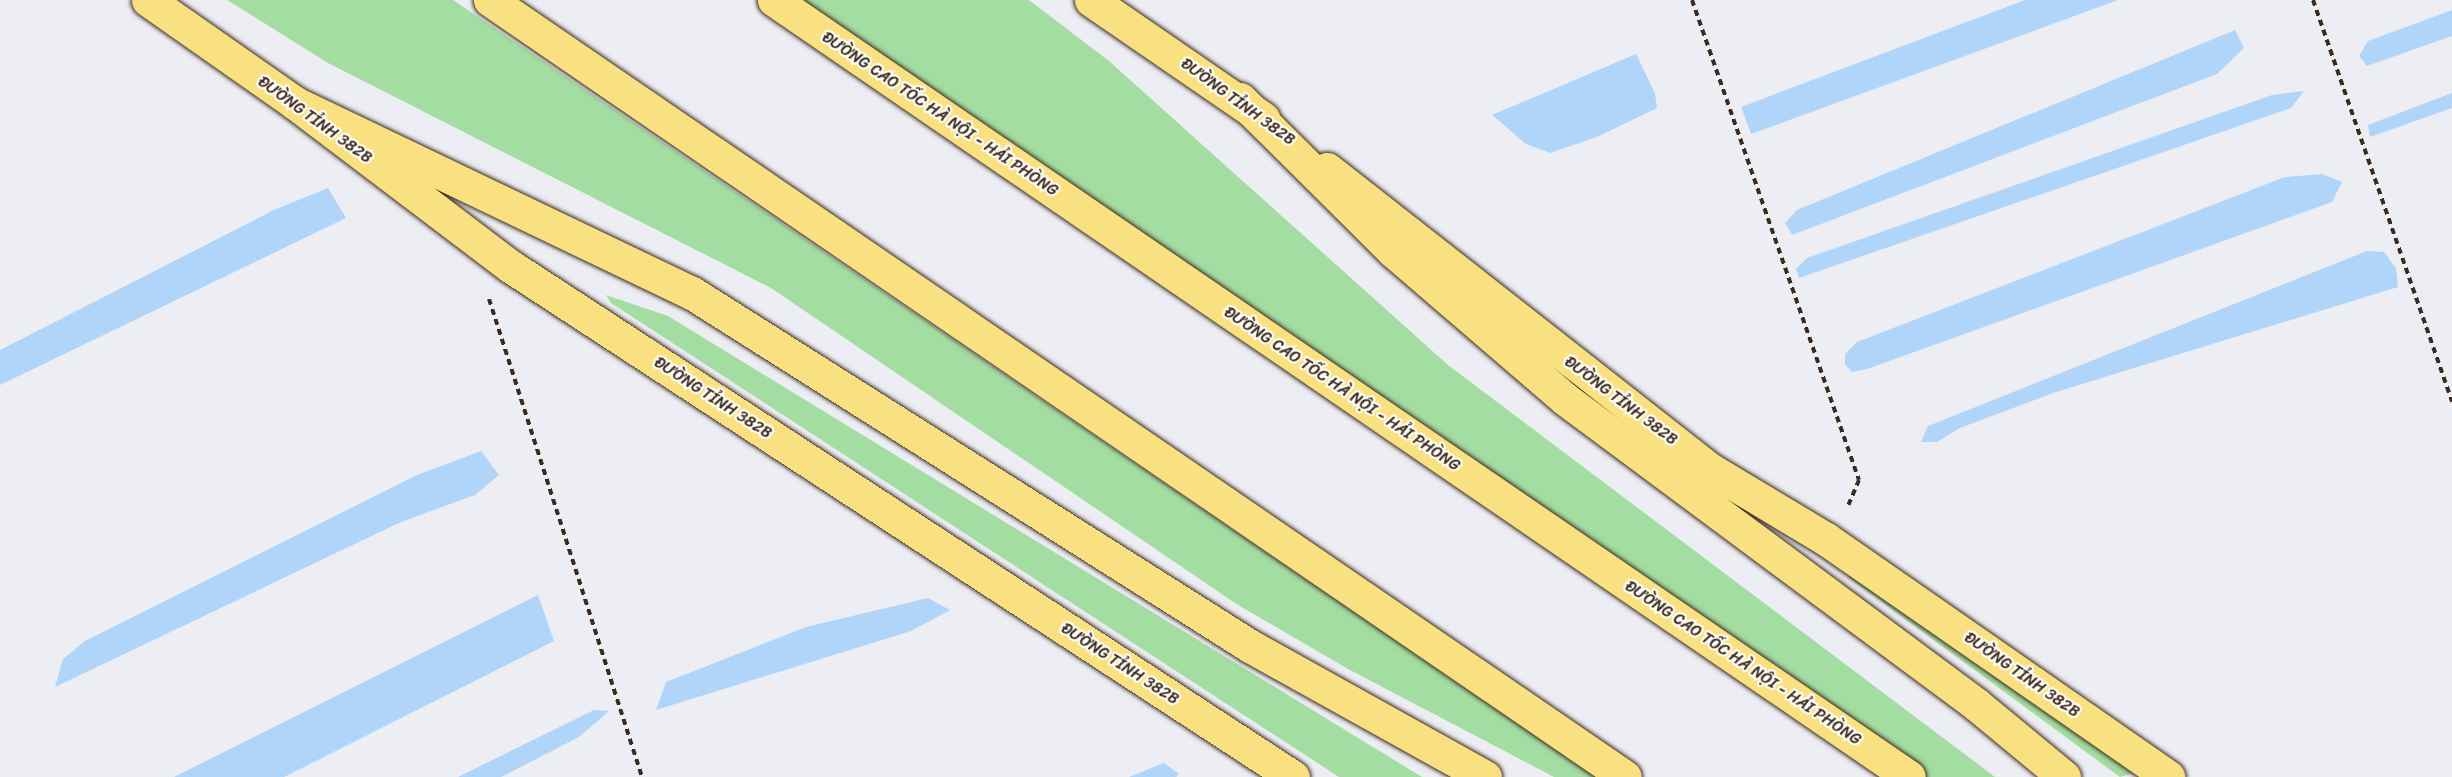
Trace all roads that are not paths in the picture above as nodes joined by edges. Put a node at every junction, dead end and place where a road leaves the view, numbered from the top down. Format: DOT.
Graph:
graph roads {
  1 [pos="148,0"];
  2 [pos="490,0"];
  3 [pos="774,0"];
  4 [pos="1091,0"];
  5 [pos="1240,99"];
  6 [pos="295,103"];
  7 [pos="2161,772"];
  8 [pos="1293,777"];
  9 [pos="1485,777"];
  10 [pos="1625,777"];
  11 [pos="1910,777"];
  12 [pos="2064,777"];
  1 -- 6 [label="main road, ĐƯỜNG TỈNH 382B"];
  2 -- 10 [label="main road"];
  3 -- 11 [label="main road, ĐƯỜNG CAO TỐC HÀ NỘI - HẢI PHÒNG"];
  4 -- 5 [label="main road, ĐƯỜNG TỈNH 382B"];
  5 -- 7 [label="main road, ĐƯỜNG TỈNH 382B"];
  5 -- 12 [label="main road"];
  6 -- 8 [label="main road, ĐƯỜNG TỈNH 382B"];
  6 -- 9 [label="main road"];
}
